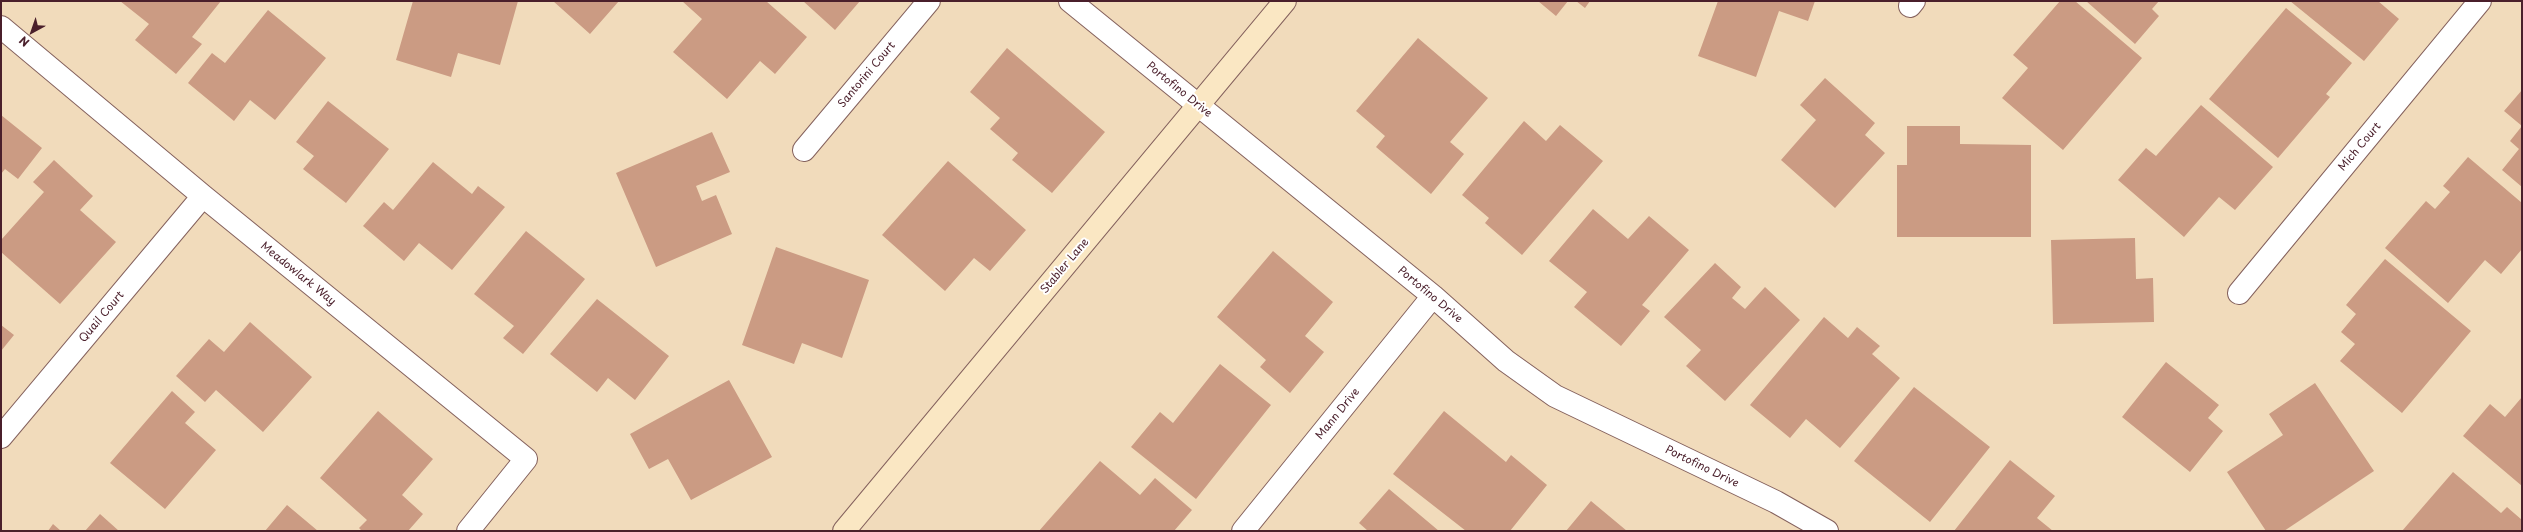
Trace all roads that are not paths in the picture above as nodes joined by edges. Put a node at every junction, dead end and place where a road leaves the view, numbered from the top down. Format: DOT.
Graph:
graph roads {
  1 [pos="929,1"];
  2 [pos="1070,1"];
  3 [pos="1285,1"];
  4 [pos="2480,1"];
  5 [pos="1,27"];
  6 [pos="1199,106"];
  7 [pos="804,150"];
  8 [pos="203,196"];
  9 [pos="2239,293"];
  10 [pos="1433,296"];
  11 [pos="1,437"];
  12 [pos="468,531"];
  13 [pos="844,531"];
  14 [pos="1243,531"];
  15 [pos="1827,531"];
  1 -- 7 [label="street, Santorini Court"];
  2 -- 6 [label="street, Portofino Drive"];
  3 -- 6 [label="street, Stabler Lane"];
  4 -- 9 [label="street, Mich Court"];
  5 -- 8 [label="street, Meadowlark Way"];
  6 -- 10 [label="street, Portofino Drive"];
  6 -- 13 [label="street, Stabler Lane"];
  8 -- 11 [label="street, Quail Court"];
  8 -- 12 [label="street, Meadowlark Way"];
  10 -- 14 [label="street, Mann Drive"];
  10 -- 15 [label="street, Portofino Drive"];
}
